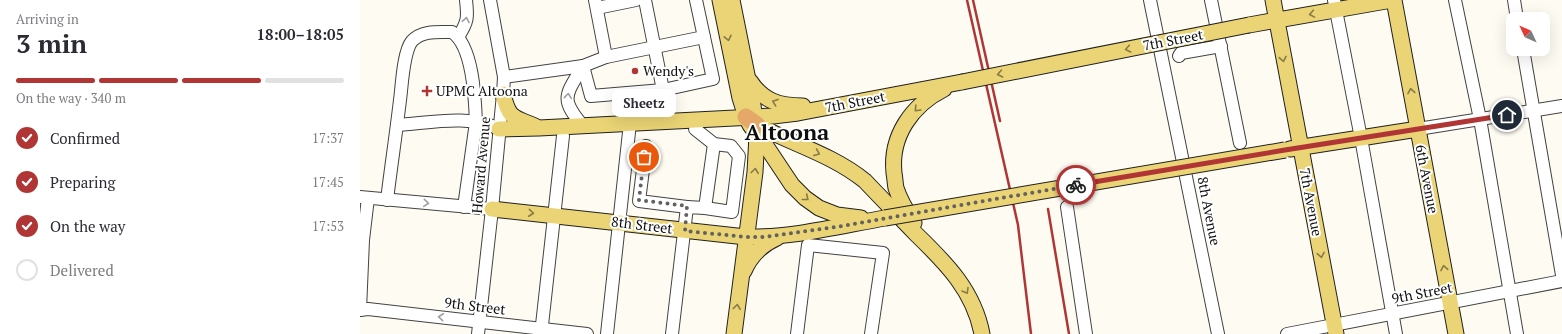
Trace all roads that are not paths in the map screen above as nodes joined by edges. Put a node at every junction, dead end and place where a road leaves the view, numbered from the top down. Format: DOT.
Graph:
graph roads {
  1 [pos="466,0"];
  2 [pos="490,0"];
  3 [pos="636,0"];
  4 [pos="645,0"];
  5 [pos="696,0"];
  6 [pos="720,0"];
  7 [pos="732,0"];
  8 [pos="1150,0"];
  9 [pos="1211,0"];
  10 [pos="1273,0"];
  11 [pos="1393,0"];
  12 [pos="1455,0"];
  13 [pos="1514,0"];
  14 [pos="596,4"];
  15 [pos="1334,5"];
  16 [pos="1516,12"];
  17 [pos="1276,20"];
  18 [pos="458,37"];
  19 [pos="704,37"];
  20 [pos="1221,46"];
  21 [pos="654,47"];
  22 [pos="1179,56"];
  23 [pos="1524,56"];
  24 [pos="606,57"];
  25 [pos="583,66"];
  26 [pos="504,76"];
  27 [pos="748,79"];
  28 [pos="962,82"];
  29 [pos="663,90"];
  30 [pos="503,94"];
  31 [pos="842,104"];
  32 [pos="1562,106"];
  33 [pos="1534,111"];
  34 [pos="1480,119"];
  35 [pos="476,122"];
  36 [pos="753,124"];
  37 [pos="397,125"];
  38 [pos="583,126"];
  39 [pos="630,127"];
  40 [pos="539,128"];
  41 [pos="499,129"];
  42 [pos="695,129"];
  43 [pos="1418,130"];
  44 [pos="563,136"];
  45 [pos="1361,138"];
  46 [pos="1240,143"];
  47 [pos="714,144"];
  48 [pos="646,146"];
  49 [pos="1300,148"];
  50 [pos="624,176"];
  51 [pos="642,179"];
  52 [pos="736,185"];
  53 [pos="364,198"];
  54 [pos="751,199"];
  55 [pos="387,200"];
  56 [pos="687,206"];
  57 [pos="464,207"];
  58 [pos="1067,207"];
  59 [pos="706,208"];
  60 [pos="492,209"];
  61 [pos="554,216"];
  62 [pos="885,218"];
  63 [pos="619,222"];
  64 [pos="685,231"];
  65 [pos="785,235"];
  66 [pos="746,237"];
  67 [pos="942,260"];
  68 [pos="1562,275"];
  69 [pos="740,281"];
  70 [pos="1562,281"];
  71 [pos="1509,291"];
  72 [pos="1450,303"];
  73 [pos="360,310"];
  74 [pos="1392,314"];
  75 [pos="479,322"];
  76 [pos="1335,330"];
  77 [pos="542,331"];
  78 [pos="478,334"];
  79 [pos="587,334"];
  80 [pos="607,334"];
  81 [pos="672,334"];
  82 [pos="734,334"];
  83 [pos="797,334"];
  84 [pos="871,334"];
  85 [pos="982,334"];
  86 [pos="1086,334"];
  87 [pos="1218,334"];
  88 [pos="1287,334"];
  89 [pos="1396,334"];
  90 [pos="1456,334"];
  91 [pos="1517,334"];
  18 -- 1 [label="street, one-way"];
  2 -- 26 [label="street, Howard Avenue"];
  3 -- 14 [label="street"];
  4 -- 21 [label="street"];
  5 -- 19 [label="street"];
  6 -- 36 [label="main road, one-way"];
  7 -- 27 [label="main road"];
  8 -- 87 [label="street, 8th Avenue"];
  9 -- 20 [label="street"];
  10 -- 17 [label="main road, 7th Avenue"];
  11 -- 15 [label="main road, 7th Street"];
  43 -- 11 [label="main road, 6th Avenue, one-way"];
  12 -- 34 [label="street"];
  13 -- 16 [label="street"];
  14 -- 24 [label="street"];
  15 -- 17 [label="main road, 7th Street, one-way"];
  15 -- 45 [label="street"];
  17 -- 28 [label="main road, 7th Street, one-way, bridge"];
  17 -- 49 [label="main road, 7th Avenue, one-way"];
  18 -- 35 [label="street"];
  18 -- 37 [label="street"];
  19 -- 21 [label="street"];
  19 -- 29 [label="street"];
  20 -- 22 [label="street"];
  20 -- 46 [label="street"];
  21 -- 24 [label="street"];
  21 -- 29 [label="street"];
  23 -- 33 [label="street"];
  24 -- 25 [label="street"];
  25 -- 26 [label="street"];
  25 -- 29 [label="street"];
  38 -- 25 [label="street, one-way"];
  26 -- 30 [label="street, Howard Avenue"];
  31 -- 27 [label="main road, one-way"];
  27 -- 36 [label="main road"];
  28 -- 31 [label="main road, 7th Street"];
  28 -- 67 [label="main road, one-way"];
  30 -- 40 [label="main road"];
  30 -- 41 [label="street, Howard Avenue"];
  31 -- 36 [label="main road, 7th Street"];
  32 -- 33 [label="street, 8th Street"];
  33 -- 34 [label="street, 8th Street"];
  33 -- 68 [label="street"];
  34 -- 43 [label="street, 8th Street"];
  34 -- 71 [label="street"];
  35 -- 37 [label="street"];
  35 -- 41 [label="street"];
  35 -- 57 [label="street"];
  36 -- 39 [label="main road, 7th Street"];
  36 -- 42 [label="main road, 7th Street"];
  54 -- 36 [label="main road, one-way"];
  36 -- 62 [label="main road, one-way"];
  36 -- 67 [label="main road, one-way"];
  37 -- 55 [label="street"];
  38 -- 39 [label="main road, 7th Street"];
  38 -- 40 [label="main road, 7th Street"];
  39 -- 42 [label="main road, 7th Street"];
  39 -- 44 [label="main road, 7th Street"];
  39 -- 50 [label="street"];
  40 -- 41 [label="main road, 7th Street"];
  41 -- 44 [label="main road, 7th Street"];
  41 -- 60 [label="street, Howard Avenue"];
  42 -- 47 [label="street"];
  43 -- 45 [label="main road, 8th Street"];
  72 -- 43 [label="main road, 6th Avenue, one-way"];
  44 -- 61 [label="street"];
  45 -- 49 [label="main road, 8th Street"];
  45 -- 74 [label="street"];
  47 -- 52 [label="street"];
  47 -- 59 [label="street"];
  48 -- 51 [label="street"];
  49 -- 62 [label="main road, 8th Street, bridge"];
  49 -- 76 [label="main road, 7th Avenue, one-way"];
  50 -- 51 [label="street"];
  50 -- 63 [label="street"];
  51 -- 56 [label="street"];
  52 -- 54 [label="street"];
  52 -- 59 [label="street"];
  53 -- 55 [label="street, 8th Street"];
  53 -- 73 [label="street"];
  54 -- 66 [label="main road"];
  55 -- 57 [label="street, 8th Street, one-way"];
  56 -- 59 [label="street"];
  56 -- 64 [label="street"];
  57 -- 60 [label="street, 8th Street"];
  58 -- 86 [label="street"];
  60 -- 61 [label="main road, 8th Street, one-way"];
  60 -- 75 [label="street, Howard Avenue"];
  61 -- 63 [label="main road, 8th Street"];
  61 -- 77 [label="street"];
  62 -- 65 [label="main road, 8th Street"];
  63 -- 64 [label="main road, 8th Street"];
  63 -- 80 [label="street"];
  64 -- 66 [label="main road, 8th Street"];
  64 -- 81 [label="street"];
  65 -- 66 [label="main road, 8th Street"];
  65 -- 69 [label="main road"];
  66 -- 69 [label="main road"];
  67 -- 85 [label="main road, one-way"];
  82 -- 69 [label="main road, one-way"];
  70 -- 71 [label="street, 9th Street"];
  71 -- 72 [label="street, 9th Street"];
  71 -- 91 [label="street"];
  72 -- 74 [label="street, 9th Street"];
  72 -- 90 [label="main road, 6th Avenue"];
  75 -- 73 [label="street, 9th Street, one-way"];
  74 -- 76 [label="street, 9th Street"];
  74 -- 89 [label="street"];
  75 -- 77 [label="street, 9th Street"];
  75 -- 78 [label="street, Howard Avenue"];
  76 -- 88 [label="street, 9th Street"];
  77 -- 79 [label="street, 9th Street"];
  83 -- 84 [label="street"];
}
